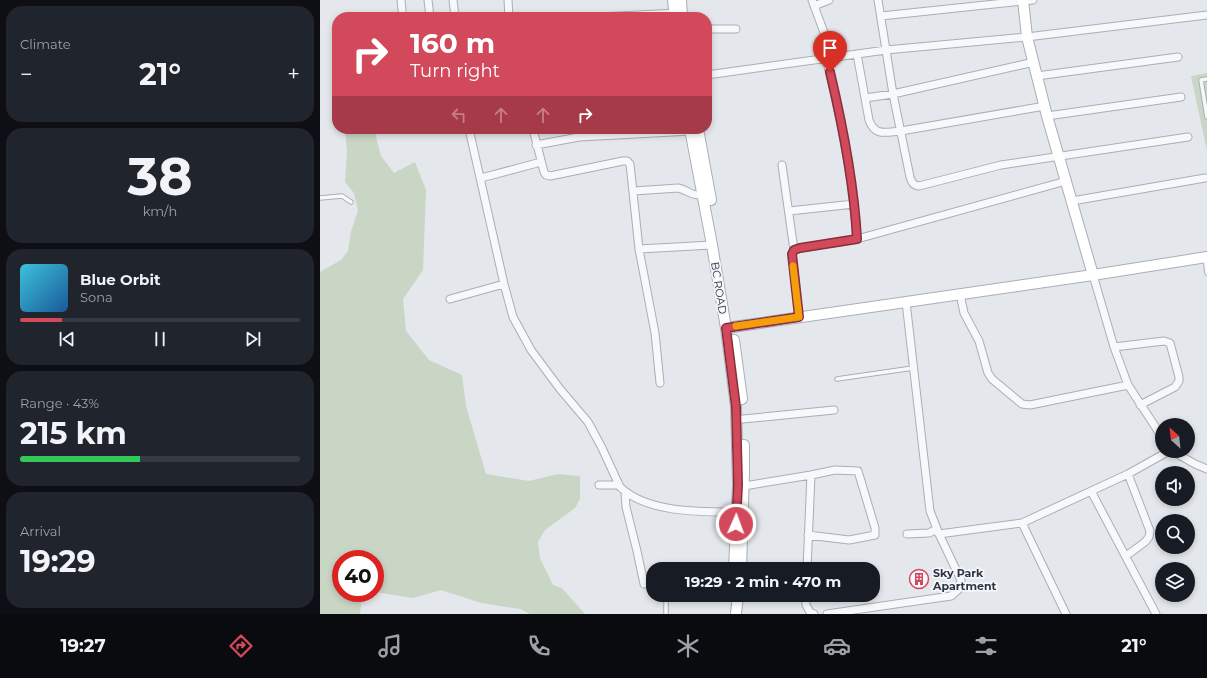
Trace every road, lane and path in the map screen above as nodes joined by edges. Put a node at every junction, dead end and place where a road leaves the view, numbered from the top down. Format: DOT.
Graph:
graph roads {
  1 [pos="401,0"];
  2 [pos="428,0"];
  3 [pos="453,0"];
  4 [pos="508,0"];
  5 [pos="672,0"];
  6 [pos="681,0"];
  7 [pos="829,0"];
  8 [pos="878,0"];
  9 [pos="1026,0"];
  10 [pos="813,3"];
  11 [pos="402,10"];
  12 [pos="429,12"];
  13 [pos="454,12"];
  14 [pos="509,12"];
  15 [pos="677,12"];
  16 [pos="679,12"];
  17 [pos="1207,15"];
  18 [pos="881,16"];
  19 [pos="712,29"];
  20 [pos="736,29"];
  21 [pos="1027,37"];
  22 [pos="886,50"];
  23 [pos="857,54"];
  24 [pos="1178,56"];
  25 [pos="829,58"];
  26 [pos="1034,62"];
  27 [pos="712,74"];
  28 [pos="1037,76"];
  29 [pos="1207,79"];
  30 [pos="893,94"];
  31 [pos="1181,97"];
  32 [pos="865,98"];
  33 [pos="1045,106"];
  34 [pos="1048,116"];
  35 [pos="1207,117"];
  36 [pos="901,131"];
  37 [pos="470,134"];
  38 [pos="534,134"];
  39 [pos="631,134"];
  40 [pos="694,134"];
  41 [pos="694,134"];
  42 [pos="1188,137"];
  43 [pos="536,145"];
  44 [pos="1059,157"];
  45 [pos="541,162"];
  46 [pos="782,164"];
  47 [pos="480,178"];
  48 [pos="1205,178"];
  49 [pos="1066,181"];
  50 [pos="634,191"];
  51 [pos="703,195"];
  52 [pos="320,198"];
  53 [pos="1072,201"];
  54 [pos="351,202"];
  55 [pos="854,204"];
  56 [pos="789,211"];
  57 [pos="857,239"];
  58 [pos="712,245"];
  59 [pos="640,249"];
  60 [pos="794,250"];
  61 [pos="1206,258"];
  62 [pos="1207,273"];
  63 [pos="1093,275"];
  64 [pos="504,284"];
  65 [pos="960,294"];
  66 [pos="450,299"];
  67 [pos="906,302"];
  68 [pos="799,317"];
  69 [pos="729,327"];
  70 [pos="1114,347"];
  71 [pos="913,368"];
  72 [pos="837,379"];
  73 [pos="660,383"];
  74 [pos="1128,385"];
  75 [pos="1140,405"];
  76 [pos="834,410"];
  77 [pos="743,420"];
  78 [pos="1155,427"];
  79 [pos="1158,458"];
  80 [pos="1184,458"];
  81 [pos="1206,469"];
  82 [pos="1128,474"];
  83 [pos="810,475"];
  84 [pos="619,484"];
  85 [pos="599,485"];
  86 [pos="741,485"];
  87 [pos="1092,491"];
  88 [pos="625,492"];
  89 [pos="736,512"];
  90 [pos="1022,523"];
  91 [pos="907,534"];
  92 [pos="939,534"];
  93 [pos="808,535"];
  94 [pos="1126,556"];
  95 [pos="734,562"];
  96 [pos="741,562"];
  97 [pos="807,562"];
  98 [pos="644,584"];
  99 [pos="666,602"];
  100 [pos="731,602"];
  101 [pos="737,602"];
  102 [pos="806,602"];
  103 [pos="666,614"];
  104 [pos="730,614"];
  105 [pos="736,614"];
  106 [pos="814,614"];
  107 [pos="827,614"];
  108 [pos="1066,614"];
  109 [pos="1156,614"];
  1 -- 11 [label="street"];
  2 -- 12 [label="street"];
  3 -- 13 [label="street"];
  4 -- 14 [label="street"];
  5 -- 15 [label="street"];
  6 -- 16 [label="street"];
  7 -- 10 [label="street"];
  8 -- 18 [label="street"];
  9 -- 18 [label="street"];
  9 -- 21 [label="street"];
  10 -- 25 [label="street"];
  17 -- 21 [label="street"];
  18 -- 22 [label="street"];
  19 -- 20 [label="street"];
  21 -- 22 [label="street"];
  21 -- 26 [label="street"];
  22 -- 23 [label="street"];
  22 -- 30 [label="street"];
  23 -- 25 [label="street"];
  23 -- 32 [label="street"];
  24 -- 28 [label="street"];
  25 -- 27 [label="street"];
  25 -- 55 [label="street"];
  26 -- 28 [label="street"];
  26 -- 30 [label="street"];
  28 -- 33 [label="street"];
  29 -- 35 [label="lane"];
  30 -- 32 [label="street"];
  30 -- 36 [label="street"];
  31 -- 34 [label="street"];
  32 -- 36 [label="street"];
  33 -- 34 [label="street"];
  33 -- 36 [label="street"];
  34 -- 44 [label="street"];
  36 -- 44 [label="street"];
  37 -- 47 [label="street"];
  38 -- 43 [label="street"];
  39 -- 43 [label="street"];
  40 -- 51 [label="street, BC ROAD"];
  41 -- 69 [label="street, BC ROAD"];
  42 -- 44 [label="street"];
  43 -- 45 [label="street"];
  44 -- 49 [label="street"];
  45 -- 47 [label="street"];
  45 -- 50 [label="street"];
  46 -- 56 [label="street"];
  47 -- 64 [label="street"];
  48 -- 53 [label="street"];
  49 -- 53 [label="street"];
  49 -- 57 [label="street"];
  50 -- 51 [label="street"];
  50 -- 59 [label="street"];
  51 -- 58 [label="street, BC ROAD"];
  52 -- 54 [label="lane"];
  53 -- 63 [label="street"];
  55 -- 56 [label="street"];
  55 -- 57 [label="street"];
  56 -- 60 [label="street"];
  57 -- 60 [label="street"];
  58 -- 59 [label="street"];
  58 -- 69 [label="street, BC ROAD"];
  59 -- 73 [label="street"];
  60 -- 68 [label="street"];
  61 -- 62 [label="lane"];
  61 -- 63 [label="street"];
  63 -- 65 [label="street"];
  63 -- 70 [label="street"];
  64 -- 66 [label="street"];
  64 -- 84 [label="street"];
  65 -- 67 [label="street"];
  65 -- 74 [label="street"];
  67 -- 68 [label="street"];
  67 -- 71 [label="street"];
  68 -- 69 [label="street"];
  69 -- 77 [label="street, BC ROAD"];
  69 -- 86 [label="street, BC ROAD"];
  70 -- 74 [label="street"];
  70 -- 75 [label="street"];
  71 -- 72 [label="lane"];
  71 -- 92 [label="street"];
  74 -- 75 [label="street"];
  75 -- 78 [label="street"];
  76 -- 77 [label="street"];
  77 -- 86 [label="street, BC ROAD"];
  79 -- 82 [label="street"];
  80 -- 81 [label="street"];
  82 -- 87 [label="street"];
  82 -- 94 [label="street"];
  83 -- 86 [label="street"];
  83 -- 93 [label="street"];
  83 -- 93 [label="street"];
  84 -- 85 [label="street"];
  84 -- 88 [label="street"];
  86 -- 89 [label="street, BC ROAD"];
  86 -- 96 [label="street, BC ROAD"];
  87 -- 90 [label="street"];
  87 -- 94 [label="street"];
  88 -- 89 [label="street"];
  88 -- 98 [label="street"];
  89 -- 95 [label="street, BC ROAD"];
  90 -- 92 [label="street"];
  90 -- 108 [label="street"];
  91 -- 92 [label="street"];
  92 -- 107 [label="street"];
  93 -- 97 [label="street"];
  94 -- 109 [label="street"];
  99 -- 103 [label="lane"];
  100 -- 104 [label="street"];
  101 -- 105 [label="street"];
  102 -- 106 [label="street"];
}
